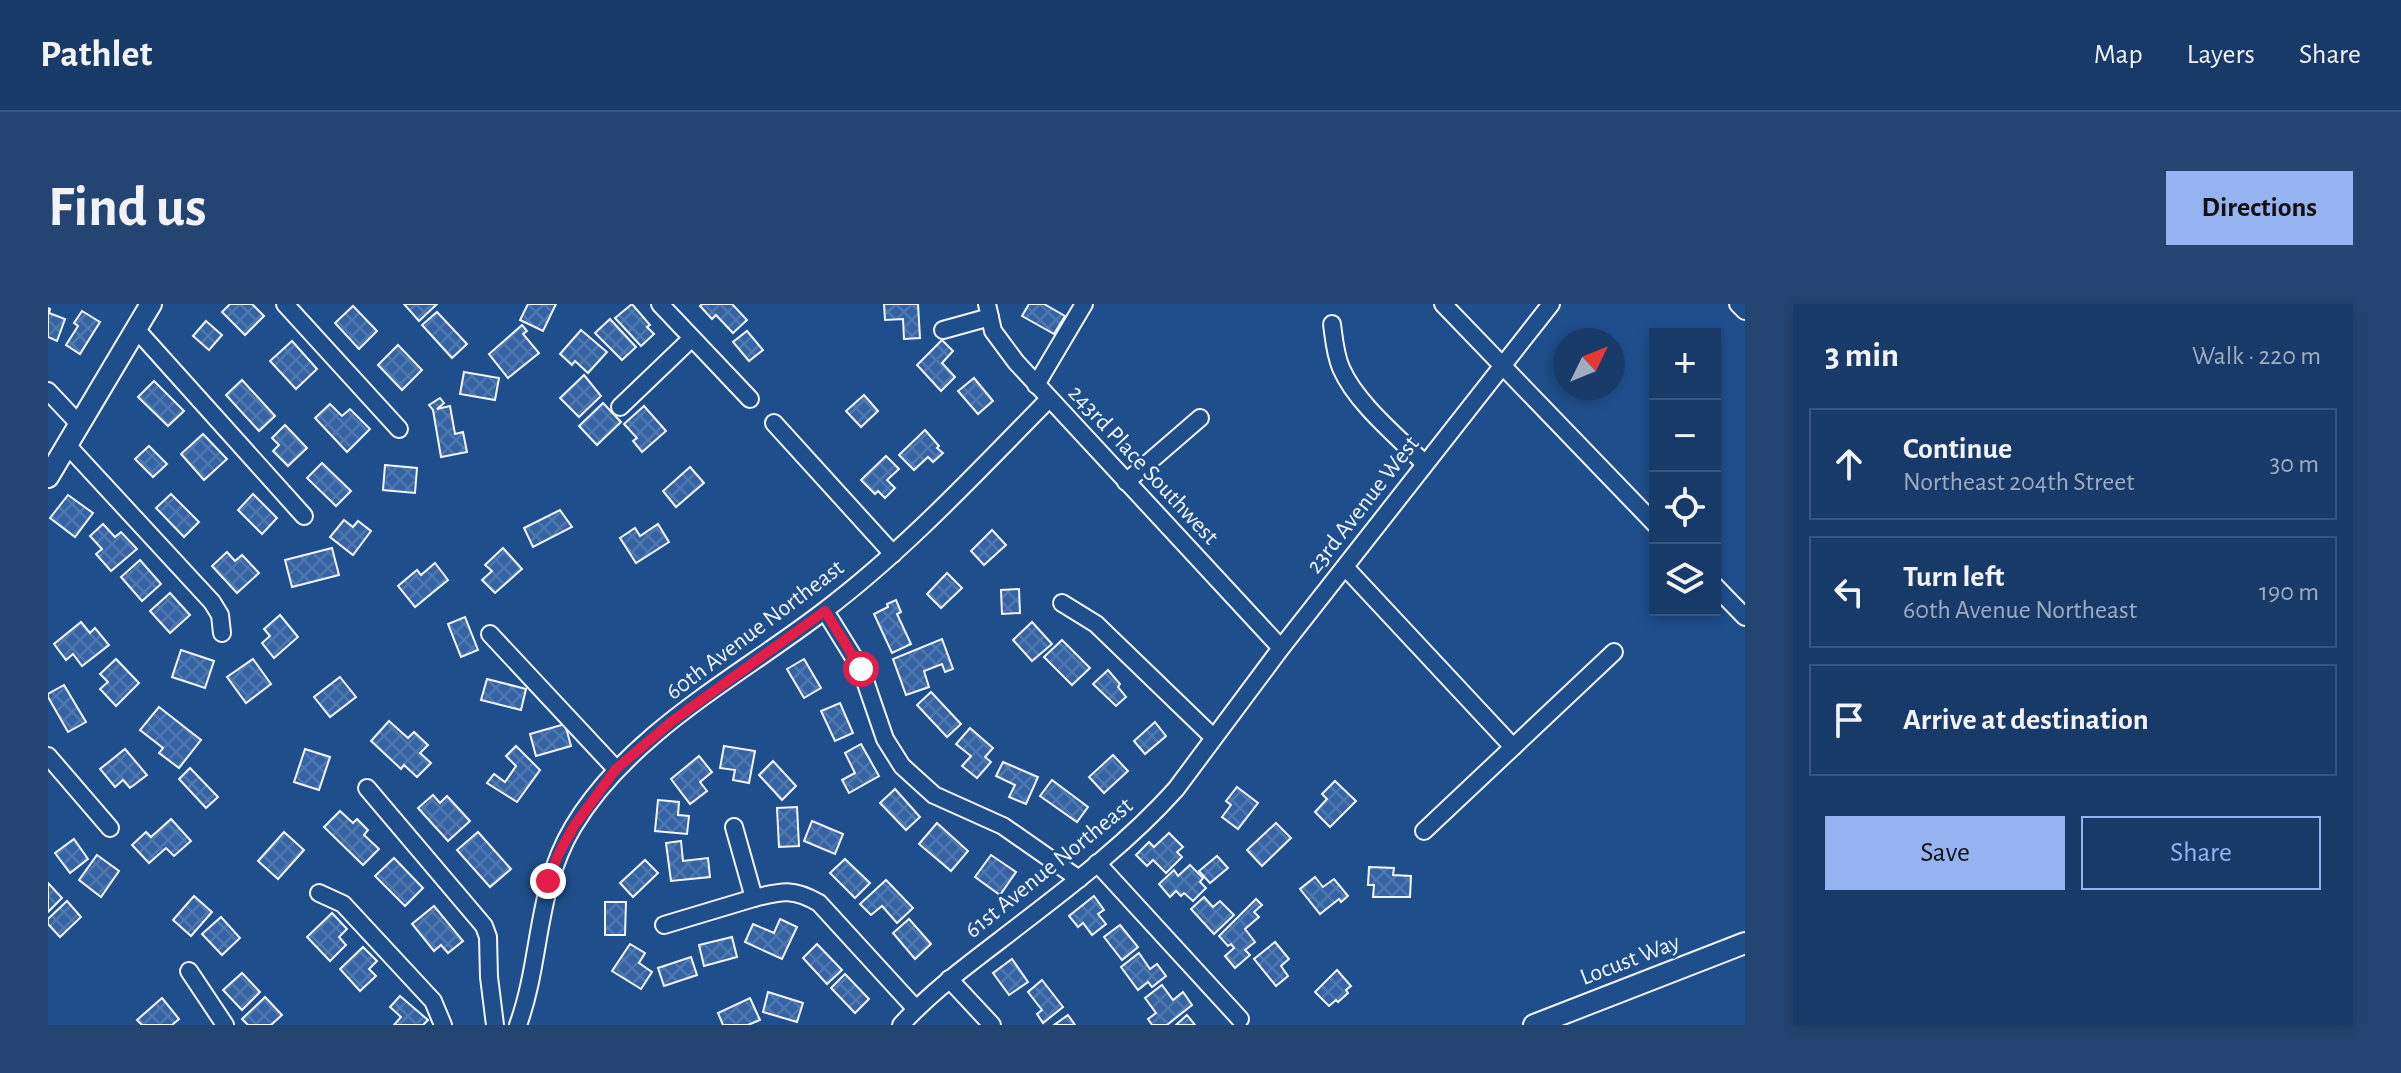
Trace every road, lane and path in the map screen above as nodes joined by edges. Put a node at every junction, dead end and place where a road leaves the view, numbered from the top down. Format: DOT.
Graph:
graph roads {
  1 [pos="151,304"];
  2 [pos="285,304"];
  3 [pos="660,304"];
  4 [pos="1084,304"];
  5 [pos="1443,304"];
  6 [pos="1551,304"];
  7 [pos="1738,304"];
  8 [pos="988,310"];
  9 [pos="1745,311"];
  10 [pos="1332,324"];
  11 [pos="136,329"];
  12 [pos="943,330"];
  13 [pos="692,338"];
  14 [pos="1502,367"];
  15 [pos="1036,385"];
  16 [pos="48,391"];
  17 [pos="750,399"];
  18 [pos="1049,399"];
  19 [pos="620,407"];
  20 [pos="1200,418"];
  21 [pos="774,423"];
  22 [pos="79,424"];
  23 [pos="399,429"];
  24 [pos="67,445"];
  25 [pos="1425,464"];
  26 [pos="48,477"];
  27 [pos="1126,482"];
  28 [pos="304,516"];
  29 [pos="1649,518"];
  30 [pos="893,554"];
  31 [pos="1345,567"];
  32 [pos="1721,592"];
  33 [pos="1062,603"];
  34 [pos="825,611"];
  35 [pos="1745,617"];
  36 [pos="222,633"];
  37 [pos="490,634"];
  38 [pos="1281,648"];
  39 [pos="1614,652"];
  40 [pos="1213,737"];
  41 [pos="1513,747"];
  42 [pos="48,756"];
  43 [pos="616,769"];
  44 [pos="367,788"];
  45 [pos="734,827"];
  46 [pos="110,828"];
  47 [pos="1424,831"];
  48 [pos="1097,863"];
  49 [pos="1079,879"];
  50 [pos="319,893"];
  51 [pos="754,898"];
  52 [pos="664,925"];
  53 [pos="1745,943"];
  54 [pos="189,971"];
  55 [pos="949,979"];
  56 [pos="916,1009"];
  57 [pos="1240,1019"];
  58 [pos="1564,1020"];
  59 [pos="225,1025"];
  60 [pos="443,1025"];
  61 [pos="495,1025"];
  62 [pos="518,1025"];
  63 [pos="901,1025"];
  64 [pos="992,1025"];
  65 [pos="1534,1025"];
  1 -- 11 [label="main road"];
  2 -- 23 [label="street"];
  3 -- 13 [label="street"];
  4 -- 15 [label="street"];
  5 -- 14 [label="street"];
  6 -- 14 [label="street, 23rd Avenue West"];
  7 -- 9 [label="street"];
  8 -- 12 [label="street"];
  8 -- 15 [label="street, 243rd Place Southwest"];
  10 -- 25 [label="street"];
  11 -- 22 [label="main road"];
  11 -- 28 [label="street"];
  13 -- 17 [label="street"];
  13 -- 19 [label="street"];
  14 -- 25 [label="street, 23rd Avenue West"];
  14 -- 29 [label="street"];
  15 -- 18 [label="street, 243rd Place Southwest"];
  16 -- 22 [label="street"];
  18 -- 27 [label="street, 243rd Place Southwest"];
  18 -- 30 [label="street, 60th Avenue Northeast"];
  20 -- 27 [label="street"];
  21 -- 30 [label="street"];
  22 -- 24 [label="main road"];
  24 -- 26 [label="main road"];
  24 -- 36 [label="street"];
  25 -- 31 [label="street, 23rd Avenue West"];
  27 -- 38 [label="street, 243rd Place Southwest"];
  30 -- 34 [label="street, 60th Avenue Northeast"];
  31 -- 38 [label="street, 23rd Avenue West"];
  31 -- 41 [label="street"];
  32 -- 35 [label="street"];
  33 -- 40 [label="street"];
  34 -- 43 [label="street, 60th Avenue Northeast"];
  34 -- 49 [label="street"];
  37 -- 43 [label="street"];
  38 -- 40 [label="street, 23rd Avenue West"];
  39 -- 41 [label="street"];
  40 -- 48 [label="street, 61st Avenue Northeast"];
  41 -- 47 [label="street"];
  42 -- 46 [label="street"];
  43 -- 62 [label="street, 60th Avenue Northeast"];
  44 -- 61 [label="street"];
  45 -- 51 [label="street"];
  48 -- 49 [label="street, 61st Avenue Northeast"];
  48 -- 57 [label="street"];
  49 -- 55 [label="street, 61st Avenue Northeast"];
  50 -- 60 [label="street"];
  51 -- 52 [label="street"];
  51 -- 56 [label="street"];
  53 -- 58 [label="main road, Locust Way"];
  54 -- 59 [label="street"];
  55 -- 56 [label="street, 61st Avenue Northeast"];
  55 -- 64 [label="street"];
  56 -- 63 [label="street, 61st Avenue Northeast"];
  58 -- 65 [label="main road, Locust Way"];
}
